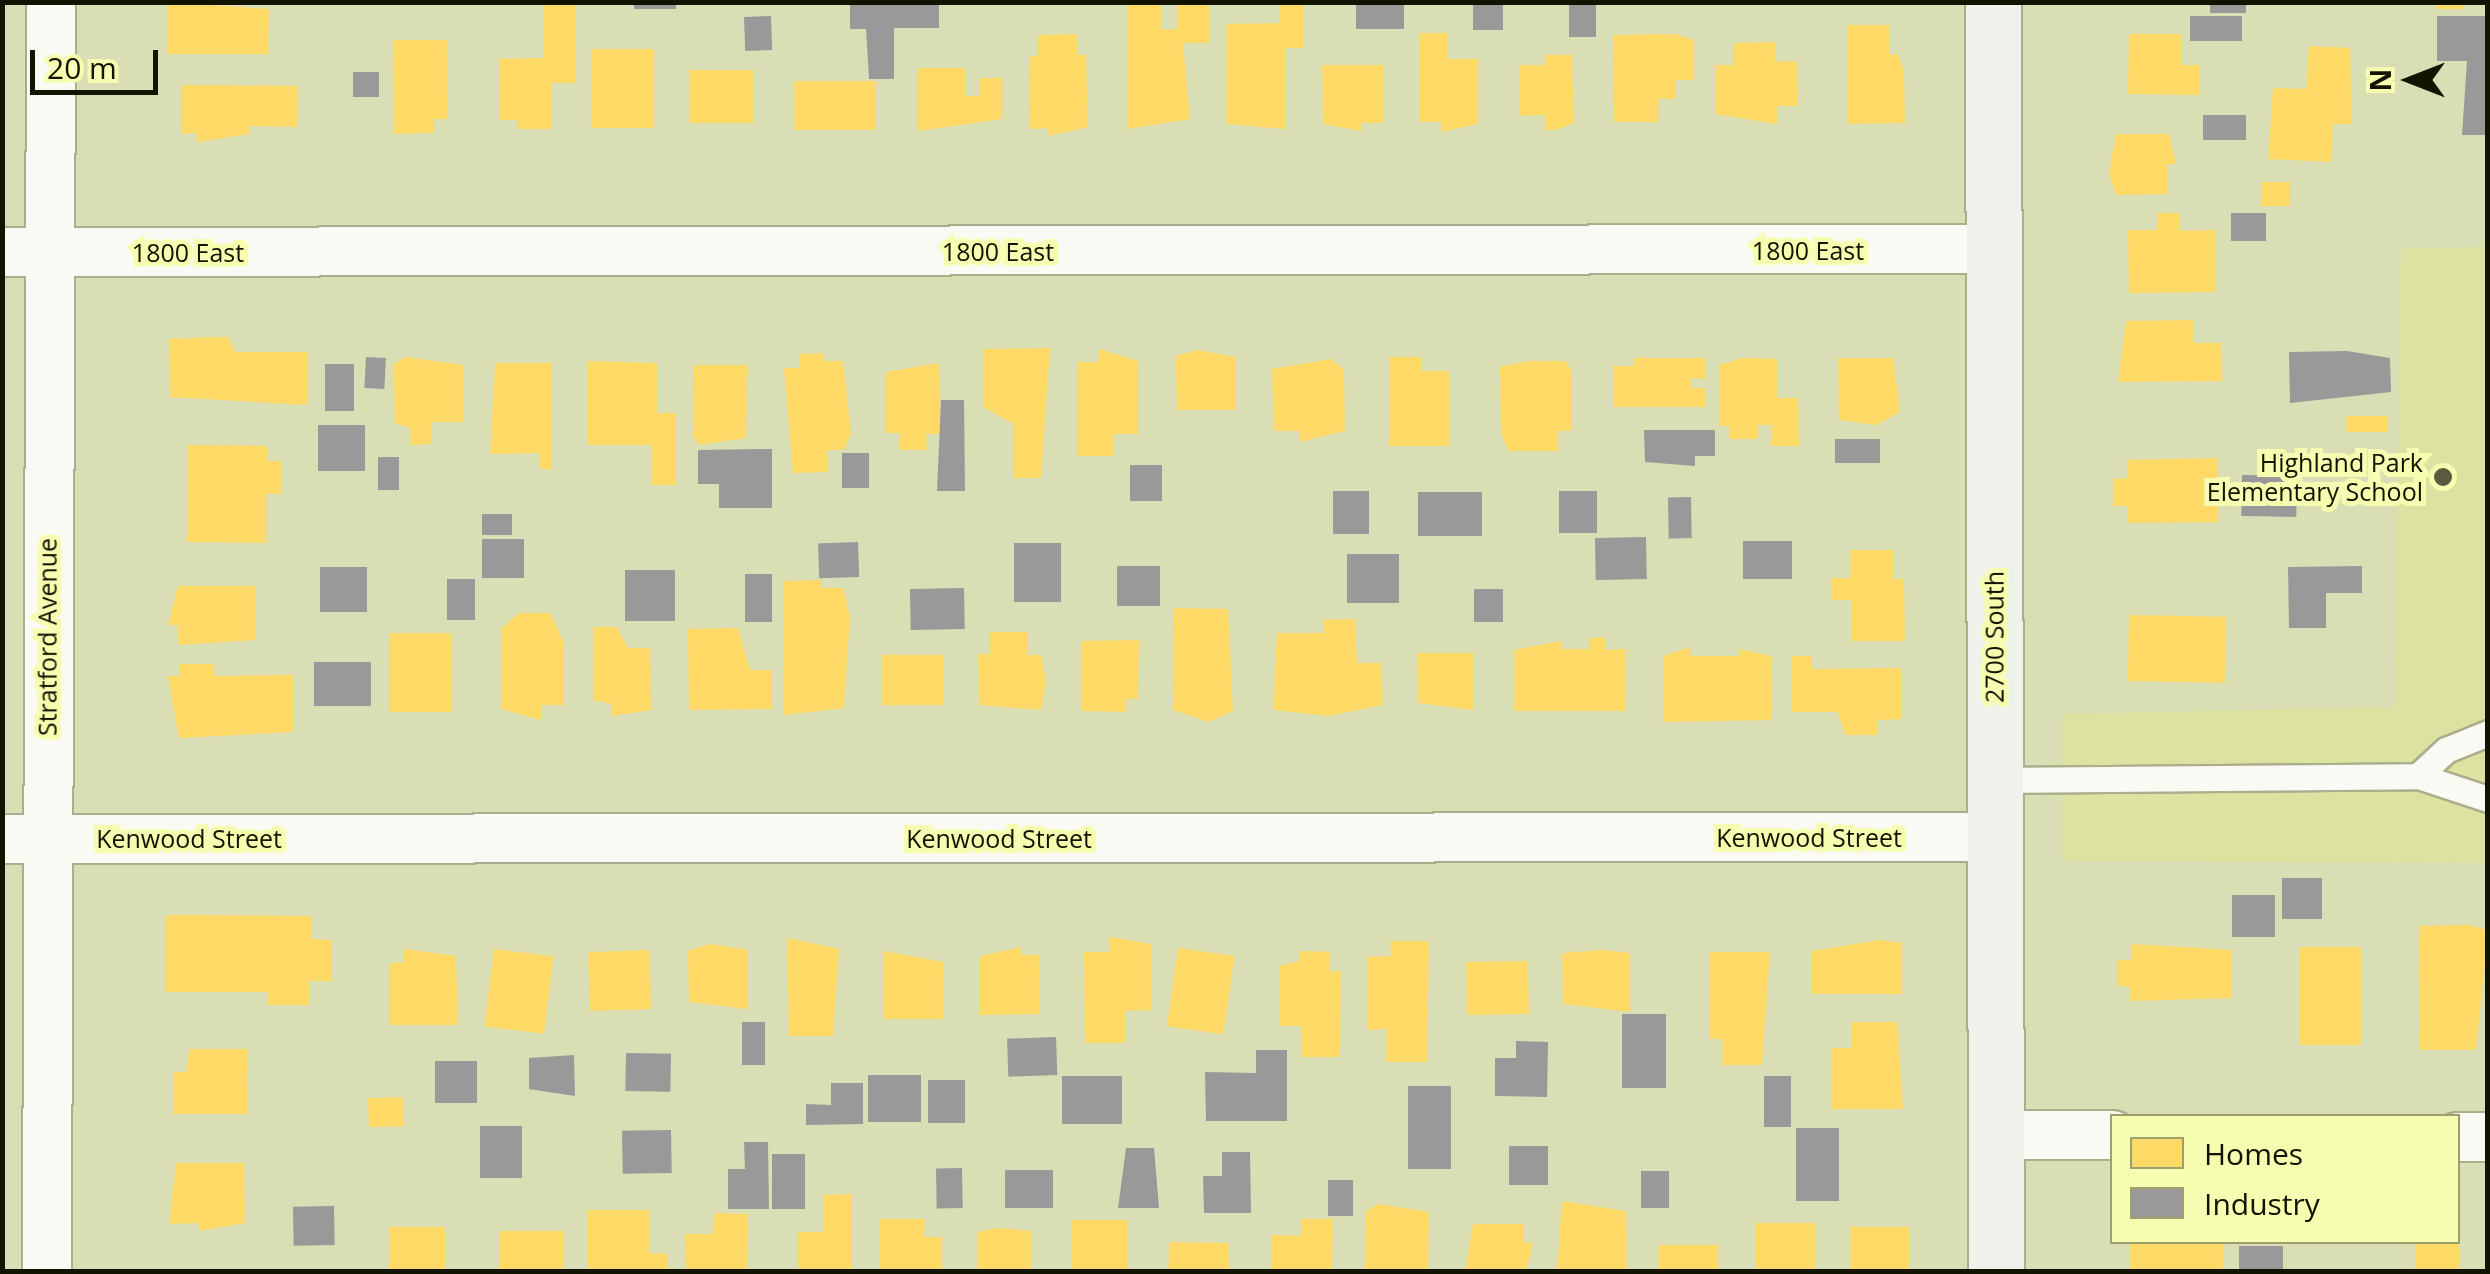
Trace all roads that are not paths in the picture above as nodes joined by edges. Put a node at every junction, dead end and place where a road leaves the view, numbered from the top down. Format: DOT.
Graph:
graph roads {
  1 [pos="51,2"];
  2 [pos="1993,2"];
  3 [pos="1993,250"];
  4 [pos="2,252"];
  5 [pos="50,252"];
  6 [pos="2488,733"];
  7 [pos="2418,776"];
  8 [pos="1995,780"];
  9 [pos="2488,799"];
  10 [pos="1995,837"];
  11 [pos="24,839"];
  12 [pos="1995,1135"];
  13 [pos="2110,1135"];
  14 [pos="2460,1137"];
  15 [pos="2488,1137"];
  16 [pos="48,1272"];
  17 [pos="1996,1272"];
  1 -- 5 [label="street, Stratford Avenue"];
  2 -- 3 [label="street, 2700 South"];
  3 -- 5 [label="street, 1800 East"];
  3 -- 8 [label="street, 2700 South"];
  4 -- 5 [label="street, 1800 East"];
  5 -- 11 [label="street, Stratford Avenue"];
  6 -- 7 [label="lane"];
  7 -- 8 [label="lane"];
  7 -- 9 [label="lane"];
  8 -- 10 [label="street, 2700 South"];
  10 -- 11 [label="street, Kenwood Street"];
  10 -- 12 [label="street, 2700 South"];
  11 -- 16 [label="street, Stratford Avenue"];
  12 -- 13 [label="street"];
  12 -- 17 [label="street, 2700 South"];
  14 -- 15 [label="street"];
}
